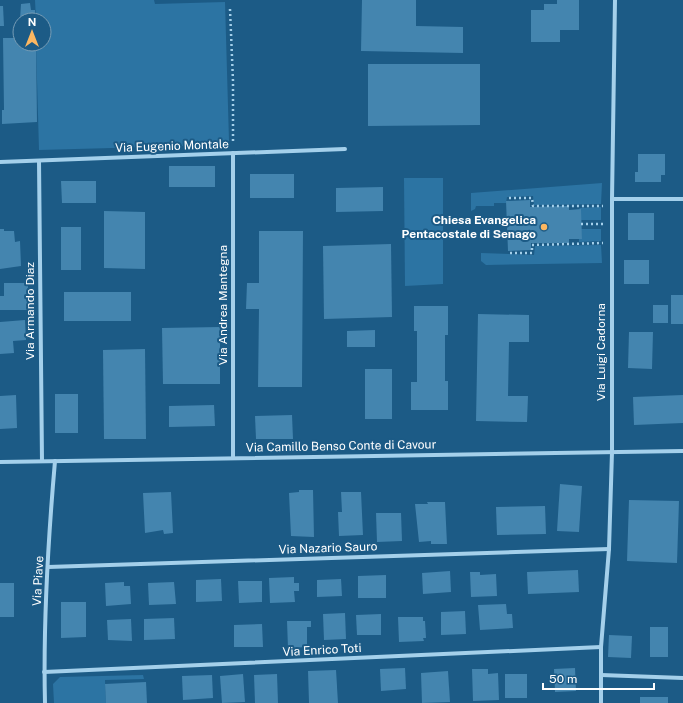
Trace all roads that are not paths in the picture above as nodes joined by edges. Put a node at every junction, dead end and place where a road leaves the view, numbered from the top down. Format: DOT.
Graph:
graph roads {
  1 [pos="615,0"];
  2 [pos="345,149"];
  3 [pos="232,153"];
  4 [pos="39,161"];
  5 [pos="0,162"];
  6 [pos="612,199"];
  7 [pos="683,199"];
  8 [pos="683,451"];
  9 [pos="612,452"];
  10 [pos="233,458"];
  11 [pos="42,461"];
  12 [pos="55,461"];
  13 [pos="0,462"];
  14 [pos="609,549"];
  15 [pos="48,568"];
  16 [pos="601,647"];
  17 [pos="44,672"];
  18 [pos="601,675"];
  19 [pos="683,678"];
  20 [pos="45,703"];
  21 [pos="601,703"];
  1 -- 6 [label="street, Via Luigi Cadorna"];
  2 -- 3 [label="street, Via Eugenio Montale"];
  3 -- 4 [label="street, Via Eugenio Montale"];
  3 -- 10 [label="street, Via Andrea Mantegna"];
  4 -- 5 [label="street, Via Eugenio Montale"];
  4 -- 11 [label="street, Via Armando Diaz"];
  6 -- 7 [label="street"];
  6 -- 9 [label="street, Via Luigi Cadorna"];
  8 -- 9 [label="street, Via Camillo Benso Conte di Cavour"];
  9 -- 10 [label="street, Via Camillo Benso Conte di Cavour"];
  9 -- 14 [label="street, Via Luigi Cadorna"];
  10 -- 12 [label="street, Via Camillo Benso Conte di Cavour"];
  11 -- 12 [label="street, Via Camillo Benso Conte di Cavour"];
  11 -- 13 [label="street, Via Camillo Benso Conte di Cavour"];
  12 -- 15 [label="street, Via Piave"];
  14 -- 15 [label="street, Via Nazario Sauro"];
  14 -- 16 [label="street, Via Luigi Cadorna"];
  15 -- 17 [label="street, Via Piave"];
  16 -- 17 [label="street, Via Enrico Toti"];
  16 -- 18 [label="street, Via Luigi Cadorna"];
  17 -- 20 [label="street, Via Piave"];
  18 -- 19 [label="street"];
  18 -- 21 [label="street, Via Luigi Cadorna"];
}
